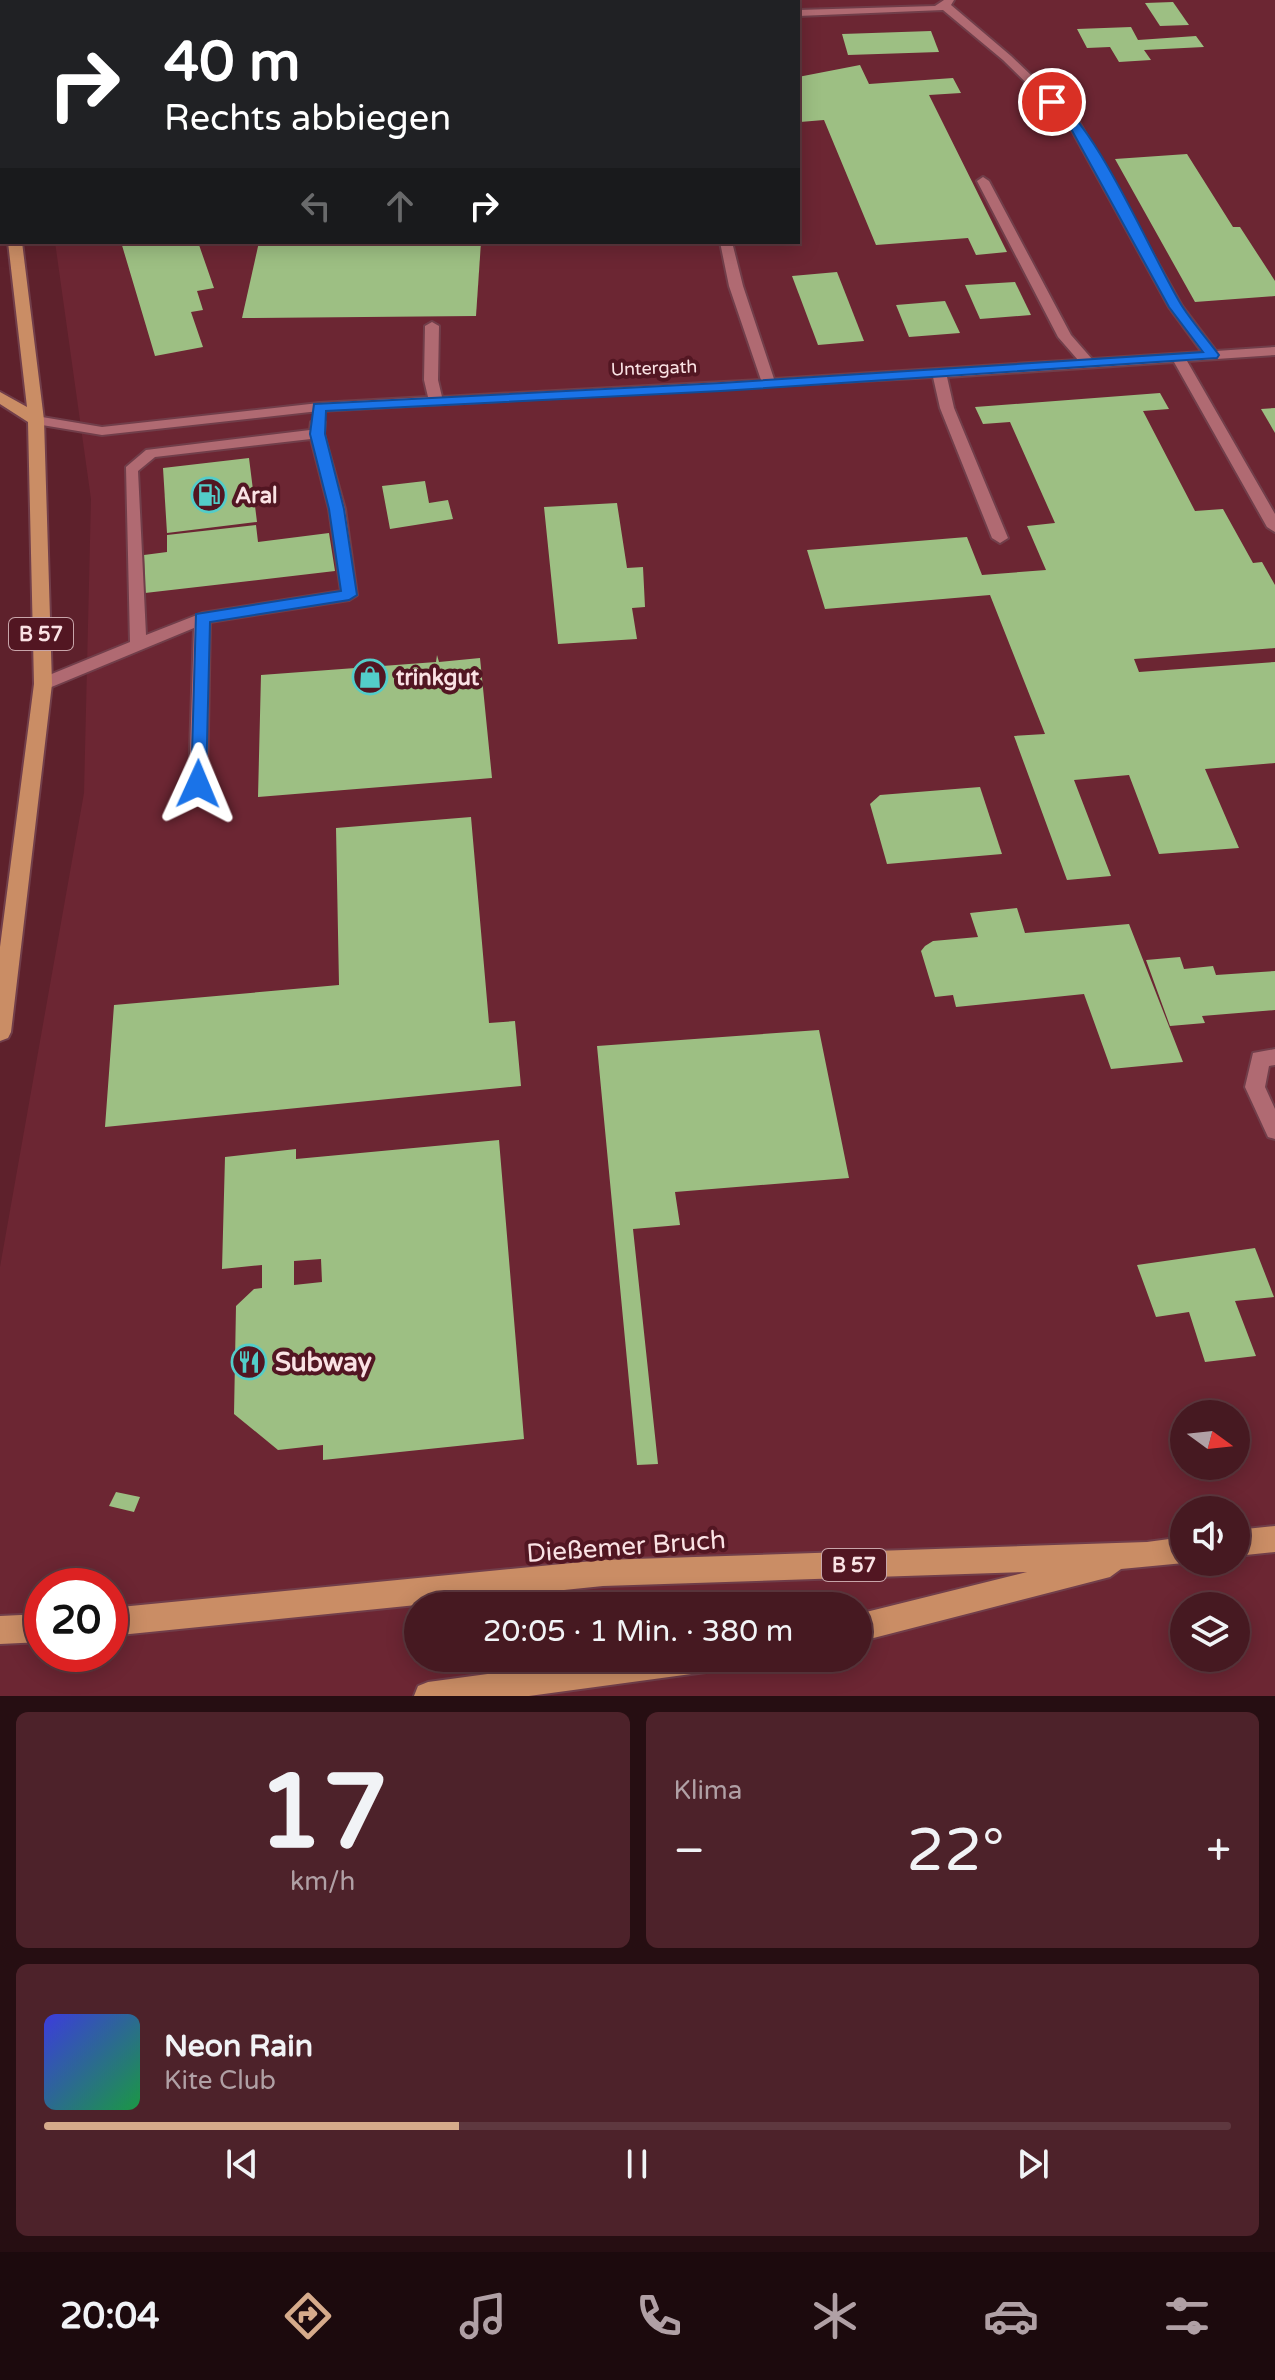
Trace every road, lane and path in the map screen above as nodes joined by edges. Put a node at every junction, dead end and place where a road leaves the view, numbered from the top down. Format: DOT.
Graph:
graph roads {
  1 [pos="947,3"];
  2 [pos="800,13"];
  3 [pos="983,181"];
  4 [pos="15,244"];
  5 [pos="726,244"];
  6 [pos="432,326"];
  7 [pos="1275,351"];
  8 [pos="1212,355"];
  9 [pos="1178,357"];
  10 [pos="1088,363"];
  11 [pos="939,373"];
  12 [pos="769,384"];
  13 [pos="0,397"];
  14 [pos="436,399"];
  15 [pos="319,407"];
  16 [pos="36,420"];
  17 [pos="317,434"];
  18 [pos="1275,527"];
  19 [pos="1000,538"];
  20 [pos="202,618"];
  21 [pos="138,645"];
  22 [pos="43,684"];
  23 [pos="198,784"];
  24 [pos="0,1032"];
  25 [pos="1275,1057"];
  26 [pos="1275,1131"];
  27 [pos="1275,1539"];
  28 [pos="1250,1542"];
  29 [pos="1170,1552"];
  30 [pos="1147,1555"];
  31 [pos="128,1620"];
  32 [pos="872,1624"];
  33 [pos="24,1629"];
  34 [pos="0,1630"];
  35 [pos="604,1672"];
  36 [pos="428,1696"];
  1 -- 2 [label="lane"];
  1 -- 8 [label="lane"];
  3 -- 10 [label="lane"];
  4 -- 16 [label="main road, B 57"];
  5 -- 12 [label="lane"];
  6 -- 14 [label="lane"];
  7 -- 8 [label="lane, Untergath"];
  8 -- 9 [label="lane, Untergath"];
  9 -- 10 [label="lane, Untergath"];
  9 -- 18 [label="lane"];
  10 -- 11 [label="lane, Untergath"];
  11 -- 12 [label="lane, Untergath"];
  11 -- 19 [label="lane"];
  12 -- 14 [label="lane, Untergath"];
  13 -- 16 [label="main road, Untergath"];
  14 -- 15 [label="lane, Untergath"];
  15 -- 16 [label="lane, Untergath"];
  15 -- 17 [label="lane"];
  16 -- 22 [label="main road, B 57"];
  17 -- 20 [label="lane"];
  17 -- 21 [label="lane"];
  20 -- 21 [label="lane"];
  20 -- 23 [label="lane"];
  21 -- 22 [label="lane"];
  22 -- 24 [label="main road, B 57"];
  25 -- 26 [label="lane"];
  27 -- 28 [label="main road"];
  29 -- 30 [label="main road, Dießemer Bruch / B 57"];
  30 -- 31 [label="main road, Dießemer Bruch / B 57"];
  30 -- 32 [label="main road, Dießemer Bruch / B 57"];
  33 -- 34 [label="main road"];
  35 -- 36 [label="main road"];
}
